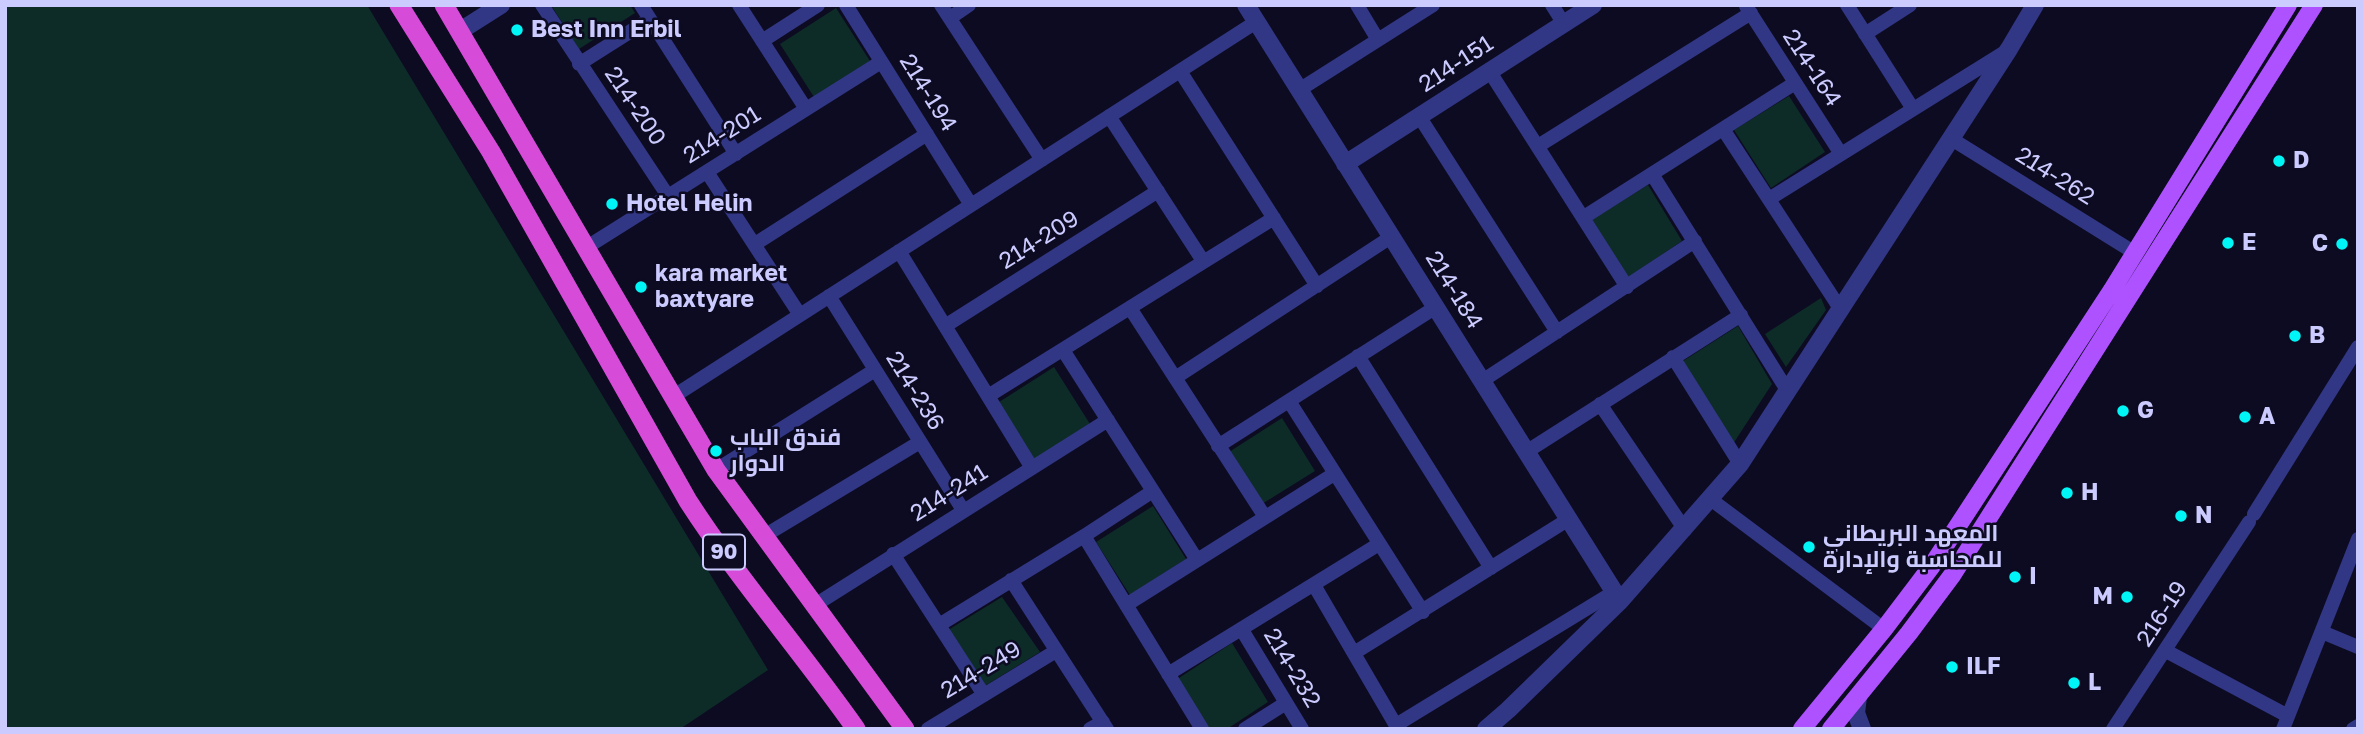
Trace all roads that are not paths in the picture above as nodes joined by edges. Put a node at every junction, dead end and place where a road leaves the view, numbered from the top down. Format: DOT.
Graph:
graph roads {
  1 [pos="399,5"];
  2 [pos="444,5"];
  3 [pos="501,5"];
  4 [pos="542,5"];
  5 [pos="641,5"];
  6 [pos="739,5"];
  7 [pos="818,5"];
  8 [pos="846,5"];
  9 [pos="970,5"];
  10 [pos="1246,5"];
  11 [pos="1357,5"];
  12 [pos="1433,5"];
  13 [pos="1552,5"];
  14 [pos="1593,5"];
  15 [pos="1847,5"];
  16 [pos="1910,5"];
  17 [pos="2035,5"];
  18 [pos="2288,5"];
  19 [pos="2314,5"];
  20 [pos="1748,9"];
  21 [pos="946,12"];
  22 [pos="650,19"];
  23 [pos="1256,22"];
  24 [pos="1564,24"];
  25 [pos="460,31"];
  26 [pos="1865,34"];
  27 [pos="1378,40"];
  28 [pos="762,41"];
  29 [pos="2009,49"];
  30 [pos="881,62"];
  31 [pos="579,64"];
  32 [pos="1180,71"];
  33 [pos="1490,72"];
  34 [pos="1795,83"];
  35 [pos="1299,90"];
  36 [pos="2225,108"];
  37 [pos="806,109"];
  38 [pos="1913,109"];
  39 [pos="1109,116"];
  40 [pos="1419,116"];
  41 [pos="1723,129"];
  42 [pos="2236,131"];
  43 [pos="520,133"];
  44 [pos="927,134"];
  45 [pos="1950,138"];
  46 [pos="1538,146"];
  47 [pos="491,152"];
  48 [pos="736,154"];
  49 [pos="1841,155"];
  50 [pos="1042,160"];
  51 [pos="1346,164"];
  52 [pos="707,172"];
  53 [pos="1652,174"];
  54 [pos="547,179"];
  55 [pos="514,191"];
  56 [pos="1158,191"];
  57 [pos="668,197"];
  58 [pos="1769,199"];
  59 [pos="971,205"];
  60 [pos="1584,217"];
  61 [pos="1274,218"];
  62 [pos="1391,237"];
  63 [pos="1695,242"];
  64 [pos="755,244"];
  65 [pos="587,247"];
  66 [pos="899,251"];
  67 [pos="2135,253"];
  68 [pos="1203,261"];
  69 [pos="1317,286"];
  70 [pos="1628,287"];
  71 [pos="829,296"];
  72 [pos="1436,307"];
  73 [pos="1130,308"];
  74 [pos="1841,310"];
  75 [pos="800,315"];
  76 [pos="1741,315"];
  77 [pos="945,326"];
  78 [pos="1558,332"];
  79 [pos="2358,347"];
  80 [pos="1063,349"];
  81 [pos="1358,356"];
  82 [pos="1673,357"];
  83 [pos="875,370"];
  84 [pos="1175,378"];
  85 [pos="1482,381"];
  86 [pos="1787,390"];
  87 [pos="674,396"];
  88 [pos="988,396"];
  89 [pos="1289,401"];
  90 [pos="1600,404"];
  91 [pos="1108,420"];
  92 [pos="920,442"];
  93 [pos="1218,446"];
  94 [pos="1526,452"];
  95 [pos="1740,464"];
  96 [pos="1032,468"];
  97 [pos="716,470"];
  98 [pos="1334,474"];
  99 [pos="1153,491"];
  100 [pos="1709,498"];
  101 [pos="964,510"];
  102 [pos="1265,517"];
  103 [pos="1569,519"];
  104 [pos="1685,530"];
  105 [pos="764,536"];
  106 [pos="1084,536"];
  107 [pos="2358,539"];
  108 [pos="1379,544"];
  109 [pos="893,554"];
  110 [pos="1197,560"];
  111 [pos="1492,568"];
  112 [pos="1010,580"];
  113 [pos="1314,585"];
  114 [pos="1617,596"];
  115 [pos="815,605"];
  116 [pos="1126,605"];
  117 [pos="1423,612"];
  118 [pos="939,625"];
  119 [pos="1884,629"];
  120 [pos="1242,631"];
  121 [pos="2322,632"];
  122 [pos="2358,647"];
  123 [pos="1056,651"];
  124 [pos="2166,651"];
  125 [pos="1354,653"];
  126 [pos="1168,674"];
  127 [pos="984,695"];
  128 [pos="1858,697"];
  129 [pos="1286,703"];
  130 [pos="2286,722"];
  131 [pos="1100,726"];
  132 [pos="2358,726"];
  133 [pos="1397,727"];
  134 [pos="856,729"];
  135 [pos="905,729"];
  136 [pos="928,729"];
  137 [pos="1202,729"];
  138 [pos="1245,729"];
  139 [pos="1302,729"];
  140 [pos="1486,729"];
  141 [pos="1802,729"];
  142 [pos="1831,729"];
  143 [pos="1862,729"];
  144 [pos="2113,729"];
  145 [pos="2353,729"];
  1 -- 47 [label="highway, 90"];
  2 -- 25 [label="highway, 90"];
  3 -- 25 [label="street"];
  4 -- 31 [label="street, 214-200"];
  5 -- 22 [label="street"];
  6 -- 28 [label="street"];
  7 -- 28 [label="street"];
  8 -- 30 [label="street, 214-194"];
  9 -- 21 [label="street"];
  10 -- 23 [label="street, 214-184"];
  11 -- 27 [label="street"];
  12 -- 27 [label="street"];
  13 -- 24 [label="street"];
  14 -- 24 [label="street, 214-151"];
  15 -- 26 [label="street"];
  16 -- 26 [label="street"];
  17 -- 29 [label="street"];
  18 -- 36 [label="main road"];
  19 -- 42 [label="main road"];
  20 -- 34 [label="street, 214-164"];
  20 -- 46 [label="street"];
  21 -- 50 [label="street"];
  22 -- 31 [label="street"];
  22 -- 48 [label="street"];
  23 -- 32 [label="street"];
  23 -- 35 [label="street, 214-184"];
  24 -- 33 [label="street, 214-151"];
  25 -- 43 [label="highway, 90"];
  26 -- 38 [label="street"];
  27 -- 35 [label="street"];
  28 -- 37 [label="street"];
  29 -- 38 [label="street"];
  29 -- 45 [label="street"];
  30 -- 37 [label="street, 214-201"];
  30 -- 44 [label="street, 214-194"];
  31 -- 57 [label="street, 214-200"];
  32 -- 39 [label="street"];
  32 -- 61 [label="street"];
  33 -- 40 [label="street, 214-151"];
  33 -- 46 [label="street"];
  34 -- 41 [label="street"];
  34 -- 49 [label="street, 214-164"];
  35 -- 51 [label="street, 214-184"];
  36 -- 42 [label="main road"];
  36 -- 67 [label="main road"];
  37 -- 48 [label="street, 214-201"];
  38 -- 49 [label="street"];
  39 -- 50 [label="street"];
  39 -- 56 [label="street"];
  40 -- 51 [label="street, 214-151"];
  40 -- 78 [label="street"];
  41 -- 53 [label="street"];
  41 -- 58 [label="street"];
  42 -- 128 [label="main road"];
  43 -- 47 [label="highway"];
  43 -- 54 [label="highway, 90"];
  44 -- 59 [label="street, 214-194"];
  44 -- 64 [label="street"];
  45 -- 67 [label="street, 214-262"];
  45 -- 74 [label="street"];
  46 -- 60 [label="street"];
  47 -- 55 [label="highway, 90"];
  48 -- 52 [label="street, 214-201"];
  49 -- 58 [label="street"];
  50 -- 59 [label="street"];
  51 -- 62 [label="street, 214-184"];
  52 -- 57 [label="street, 214-201"];
  52 -- 64 [label="street"];
  53 -- 60 [label="street"];
  53 -- 63 [label="street"];
  54 -- 55 [label="highway"];
  54 -- 65 [label="highway, 90"];
  55 -- 134 [label="highway, 90"];
  56 -- 68 [label="street"];
  56 -- 77 [label="street, 214-209"];
  57 -- 65 [label="street, 214-201"];
  58 -- 74 [label="street"];
  59 -- 66 [label="street"];
  60 -- 70 [label="street"];
  61 -- 68 [label="street"];
  61 -- 69 [label="street"];
  62 -- 69 [label="street"];
  62 -- 72 [label="street, 214-184"];
  63 -- 70 [label="street"];
  63 -- 76 [label="street"];
  64 -- 75 [label="street"];
  65 -- 87 [label="highway, 90"];
  66 -- 71 [label="street"];
  66 -- 77 [label="street"];
  67 -- 119 [label="main road"];
  68 -- 73 [label="street"];
  69 -- 84 [label="street"];
  70 -- 78 [label="street"];
  71 -- 75 [label="street"];
  71 -- 83 [label="street, 214-236"];
  72 -- 81 [label="street"];
  72 -- 85 [label="street, 214-184"];
  73 -- 80 [label="street"];
  73 -- 84 [label="street"];
  74 -- 86 [label="street"];
  75 -- 87 [label="street"];
  76 -- 82 [label="street"];
  76 -- 86 [label="street"];
  77 -- 88 [label="street"];
  78 -- 85 [label="street"];
  79 -- 124 [label="street, 216-19"];
  80 -- 88 [label="street"];
  80 -- 91 [label="street"];
  81 -- 89 [label="street"];
  81 -- 111 [label="street"];
  82 -- 90 [label="street"];
  82 -- 95 [label="street"];
  83 -- 92 [label="street, 214-236"];
  83 -- 97 [label="street"];
  84 -- 93 [label="street"];
  85 -- 94 [label="street, 214-184"];
  86 -- 95 [label="street"];
  87 -- 97 [label="highway, 90"];
  88 -- 96 [label="street"];
  89 -- 93 [label="street"];
  89 -- 98 [label="street"];
  90 -- 94 [label="street"];
  90 -- 104 [label="street"];
  91 -- 96 [label="street, 214-241"];
  91 -- 99 [label="street"];
  92 -- 101 [label="street, 214-236"];
  92 -- 105 [label="street"];
  93 -- 102 [label="street"];
  94 -- 103 [label="street, 214-184"];
  95 -- 100 [label="street"];
  96 -- 101 [label="street, 214-241"];
  97 -- 105 [label="highway, 90"];
  98 -- 102 [label="street"];
  98 -- 108 [label="street"];
  99 -- 106 [label="street"];
  99 -- 110 [label="street"];
  100 -- 104 [label="street"];
  100 -- 119 [label="street"];
  101 -- 109 [label="street, 214-241"];
  102 -- 110 [label="street"];
  103 -- 111 [label="street"];
  103 -- 114 [label="street, 214-184"];
  104 -- 114 [label="street"];
  105 -- 115 [label="highway, 90"];
  106 -- 112 [label="street"];
  106 -- 116 [label="street"];
  107 -- 121 [label="street"];
  108 -- 113 [label="street"];
  108 -- 117 [label="street"];
  109 -- 115 [label="street, 214-241"];
  109 -- 118 [label="street"];
  110 -- 116 [label="street"];
  111 -- 117 [label="street"];
  112 -- 118 [label="street"];
  112 -- 123 [label="street"];
  113 -- 120 [label="street"];
  113 -- 125 [label="street"];
  114 -- 133 [label="street"];
  114 -- 140 [label="street"];
  115 -- 135 [label="highway, 90"];
  116 -- 126 [label="street"];
  117 -- 125 [label="street"];
  118 -- 127 [label="street"];
  119 -- 141 [label="main road"];
  120 -- 126 [label="street"];
  120 -- 129 [label="street, 214-232"];
  121 -- 122 [label="street"];
  121 -- 130 [label="street"];
  123 -- 127 [label="street, 214-249"];
  123 -- 131 [label="street"];
  124 -- 130 [label="street"];
  124 -- 144 [label="street, 216-19"];
  125 -- 133 [label="street"];
  126 -- 137 [label="street"];
  127 -- 136 [label="street, 214-249"];
  128 -- 142 [label="main road"];
  128 -- 143 [label="street"];
  129 -- 138 [label="street"];
  129 -- 139 [label="street, 214-232"];
  132 -- 145 [label="street"];
}
